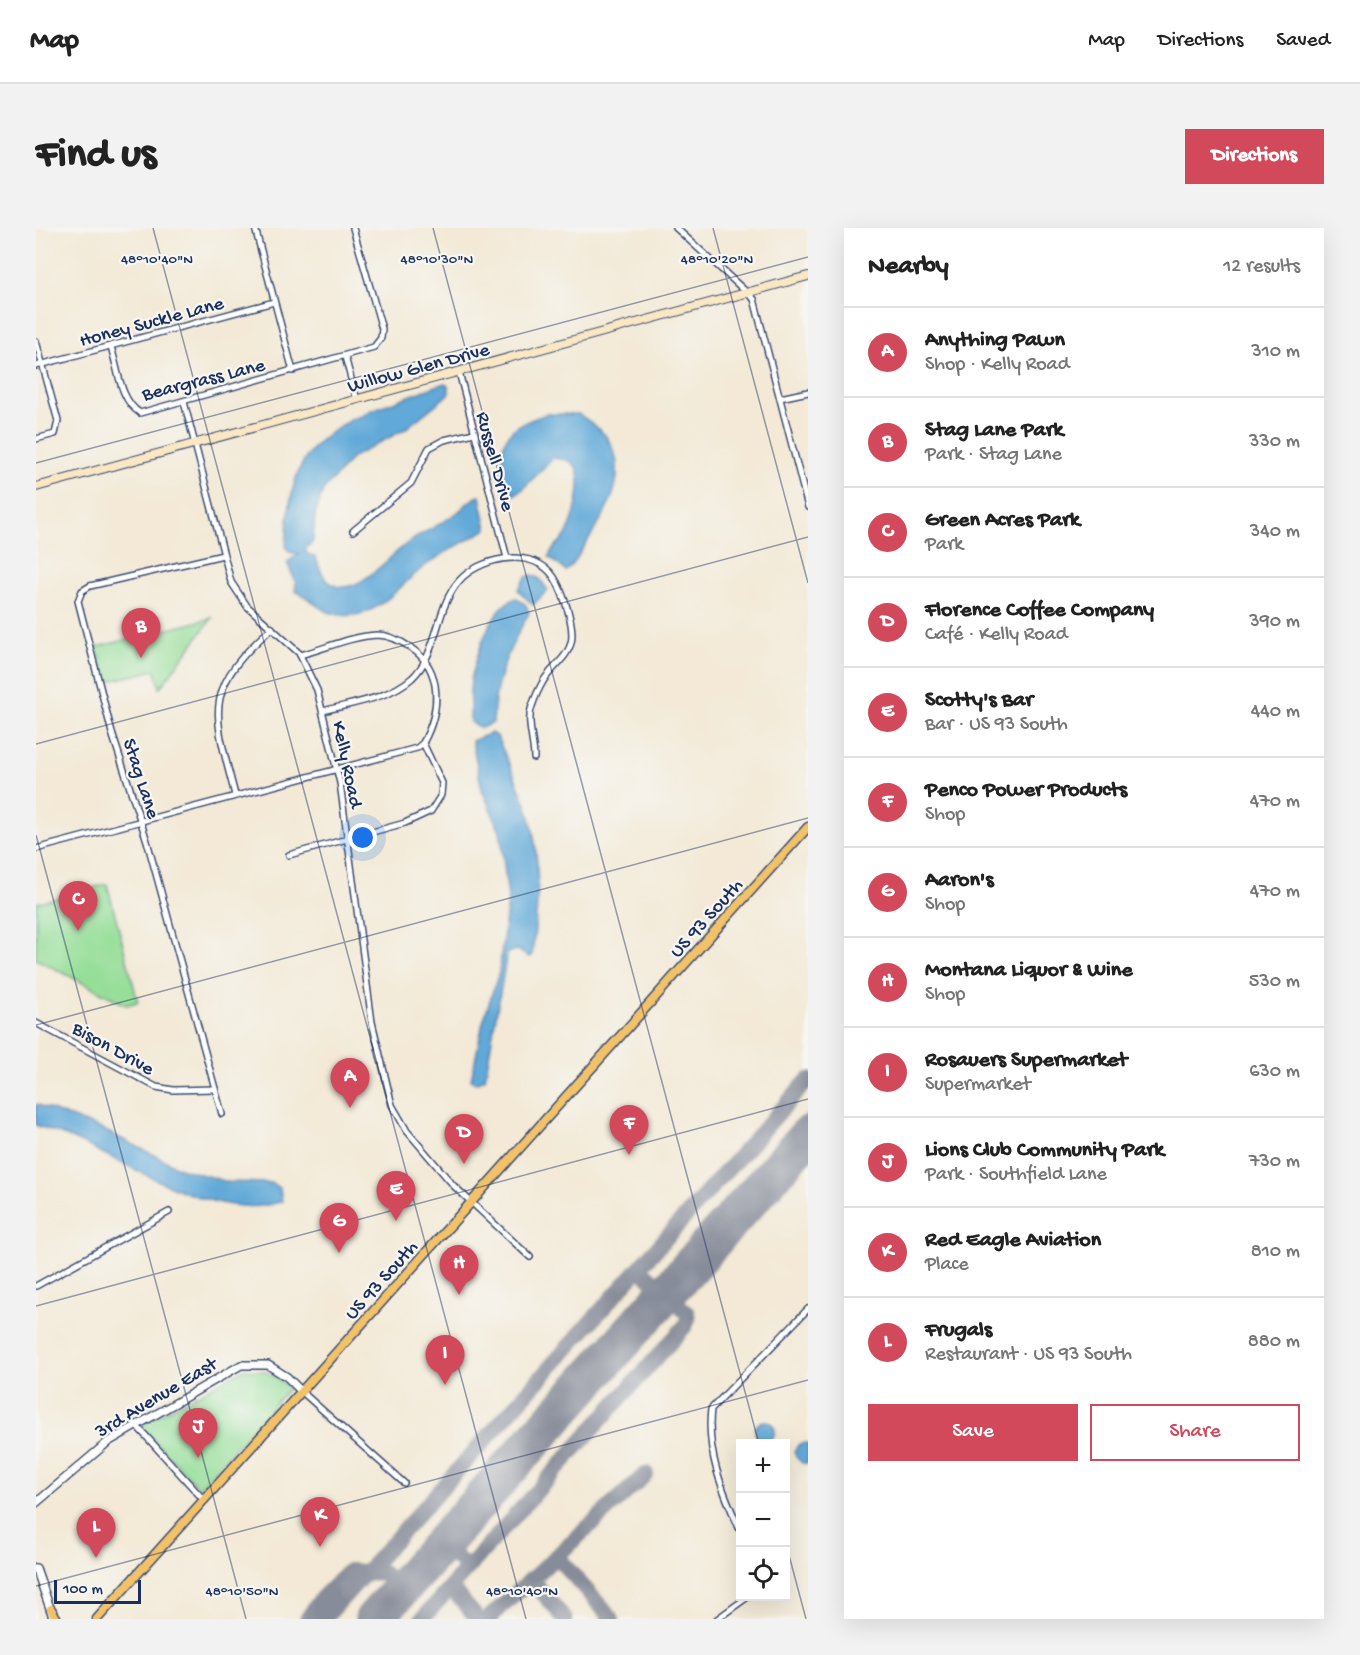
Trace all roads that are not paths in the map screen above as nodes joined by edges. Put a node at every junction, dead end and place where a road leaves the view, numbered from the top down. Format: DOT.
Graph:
graph roads {
  1 [pos="255,228"];
  2 [pos="353,228"];
  3 [pos="676,228"];
  4 [pos="808,276"];
  5 [pos="749,292"];
  6 [pos="274,302"];
  7 [pos="36,341"];
  8 [pos="111,347"];
  9 [pos="345,357"];
  10 [pos="39,366"];
  11 [pos="293,371"];
  12 [pos="459,372"];
  13 [pos="808,392"];
  14 [pos="780,398"];
  15 [pos="357,400"];
  16 [pos="183,402"];
  17 [pos="474,433"];
  18 [pos="36,438"];
  19 [pos="195,444"];
  20 [pos="36,487"];
  21 [pos="808,507"];
  22 [pos="353,531"];
  23 [pos="223,555"];
  24 [pos="507,558"];
  25 [pos="272,628"];
  26 [pos="300,655"];
  27 [pos="426,660"];
  28 [pos="323,711"];
  29 [pos="423,743"];
  30 [pos="534,758"];
  31 [pos="336,768"];
  32 [pos="235,795"];
  33 [pos="141,821"];
  34 [pos="808,827"];
  35 [pos="348,838"];
  36 [pos="36,849"];
  37 [pos="289,855"];
  38 [pos="36,1023"];
  39 [pos="215,1089"];
  40 [pos="222,1114"];
  41 [pos="470,1203"];
  42 [pos="169,1212"];
  43 [pos="530,1257"];
  44 [pos="36,1286"];
  45 [pos="808,1309"];
  46 [pos="301,1390"];
  47 [pos="135,1424"];
  48 [pos="404,1483"];
  49 [pos="204,1499"];
  50 [pos="36,1503"];
  51 [pos="736,1517"];
  52 [pos="36,1568"];
  53 [pos="742,1601"];
  54 [pos="51,1609"];
  55 [pos="55,1619"];
  56 [pos="96,1619"];
  57 [pos="717,1619"];
  1 -- 6 [label="street"];
  2 -- 9 [label="street, Beargrass Lane"];
  3 -- 5 [label="street"];
  4 -- 5 [label="main road, Willow Glen Drive"];
  5 -- 12 [label="main road, Willow Glen Drive"];
  5 -- 14 [label="street"];
  6 -- 8 [label="street, Honey Suckle Lane"];
  6 -- 11 [label="street"];
  7 -- 10 [label="street"];
  8 -- 10 [label="street, Honey Suckle Lane"];
  8 -- 16 [label="street, Beargrass Lane"];
  9 -- 11 [label="street, Beargrass Lane"];
  9 -- 15 [label="street"];
  10 -- 18 [label="street"];
  11 -- 16 [label="street, Beargrass Lane"];
  12 -- 15 [label="main road, Willow Glen Drive"];
  12 -- 17 [label="street, Russell Drive"];
  13 -- 14 [label="street"];
  14 -- 21 [label="street"];
  15 -- 19 [label="main road, Willow Glen Drive"];
  16 -- 19 [label="street, Kelly Road"];
  17 -- 22 [label="street"];
  17 -- 24 [label="street, Russell Drive"];
  19 -- 20 [label="main road, Willow Glen Drive"];
  19 -- 23 [label="street, Kelly Road"];
  23 -- 25 [label="street, Kelly Road"];
  23 -- 33 [label="street, Stag Lane"];
  24 -- 27 [label="street"];
  24 -- 30 [label="street"];
  25 -- 26 [label="street, Kelly Road"];
  25 -- 32 [label="street"];
  26 -- 27 [label="street"];
  26 -- 28 [label="street, Kelly Road"];
  27 -- 28 [label="street"];
  27 -- 29 [label="street"];
  28 -- 31 [label="street, Kelly Road"];
  29 -- 31 [label="street"];
  29 -- 35 [label="street"];
  31 -- 32 [label="street"];
  31 -- 35 [label="street, Kelly Road"];
  32 -- 33 [label="street"];
  33 -- 36 [label="street"];
  33 -- 39 [label="street, Stag Lane"];
  34 -- 41 [label="main road, US 93 South"];
  35 -- 37 [label="street"];
  35 -- 41 [label="street, Kelly Road"];
  38 -- 39 [label="street, Bison Drive"];
  39 -- 40 [label="street, Stag Lane"];
  41 -- 43 [label="street, Kelly Road"];
  41 -- 46 [label="main road, US 93 South"];
  42 -- 44 [label="street"];
  45 -- 51 [label="street"];
  46 -- 47 [label="street, 3rd Avenue East"];
  46 -- 48 [label="street"];
  46 -- 49 [label="main road, US 93 South"];
  47 -- 49 [label="street"];
  47 -- 50 [label="street, 3rd Avenue East"];
  49 -- 56 [label="main road, US 93 South"];
  52 -- 54 [label="street"];
  53 -- 57 [label="street"];
  54 -- 55 [label="main road"];
}
